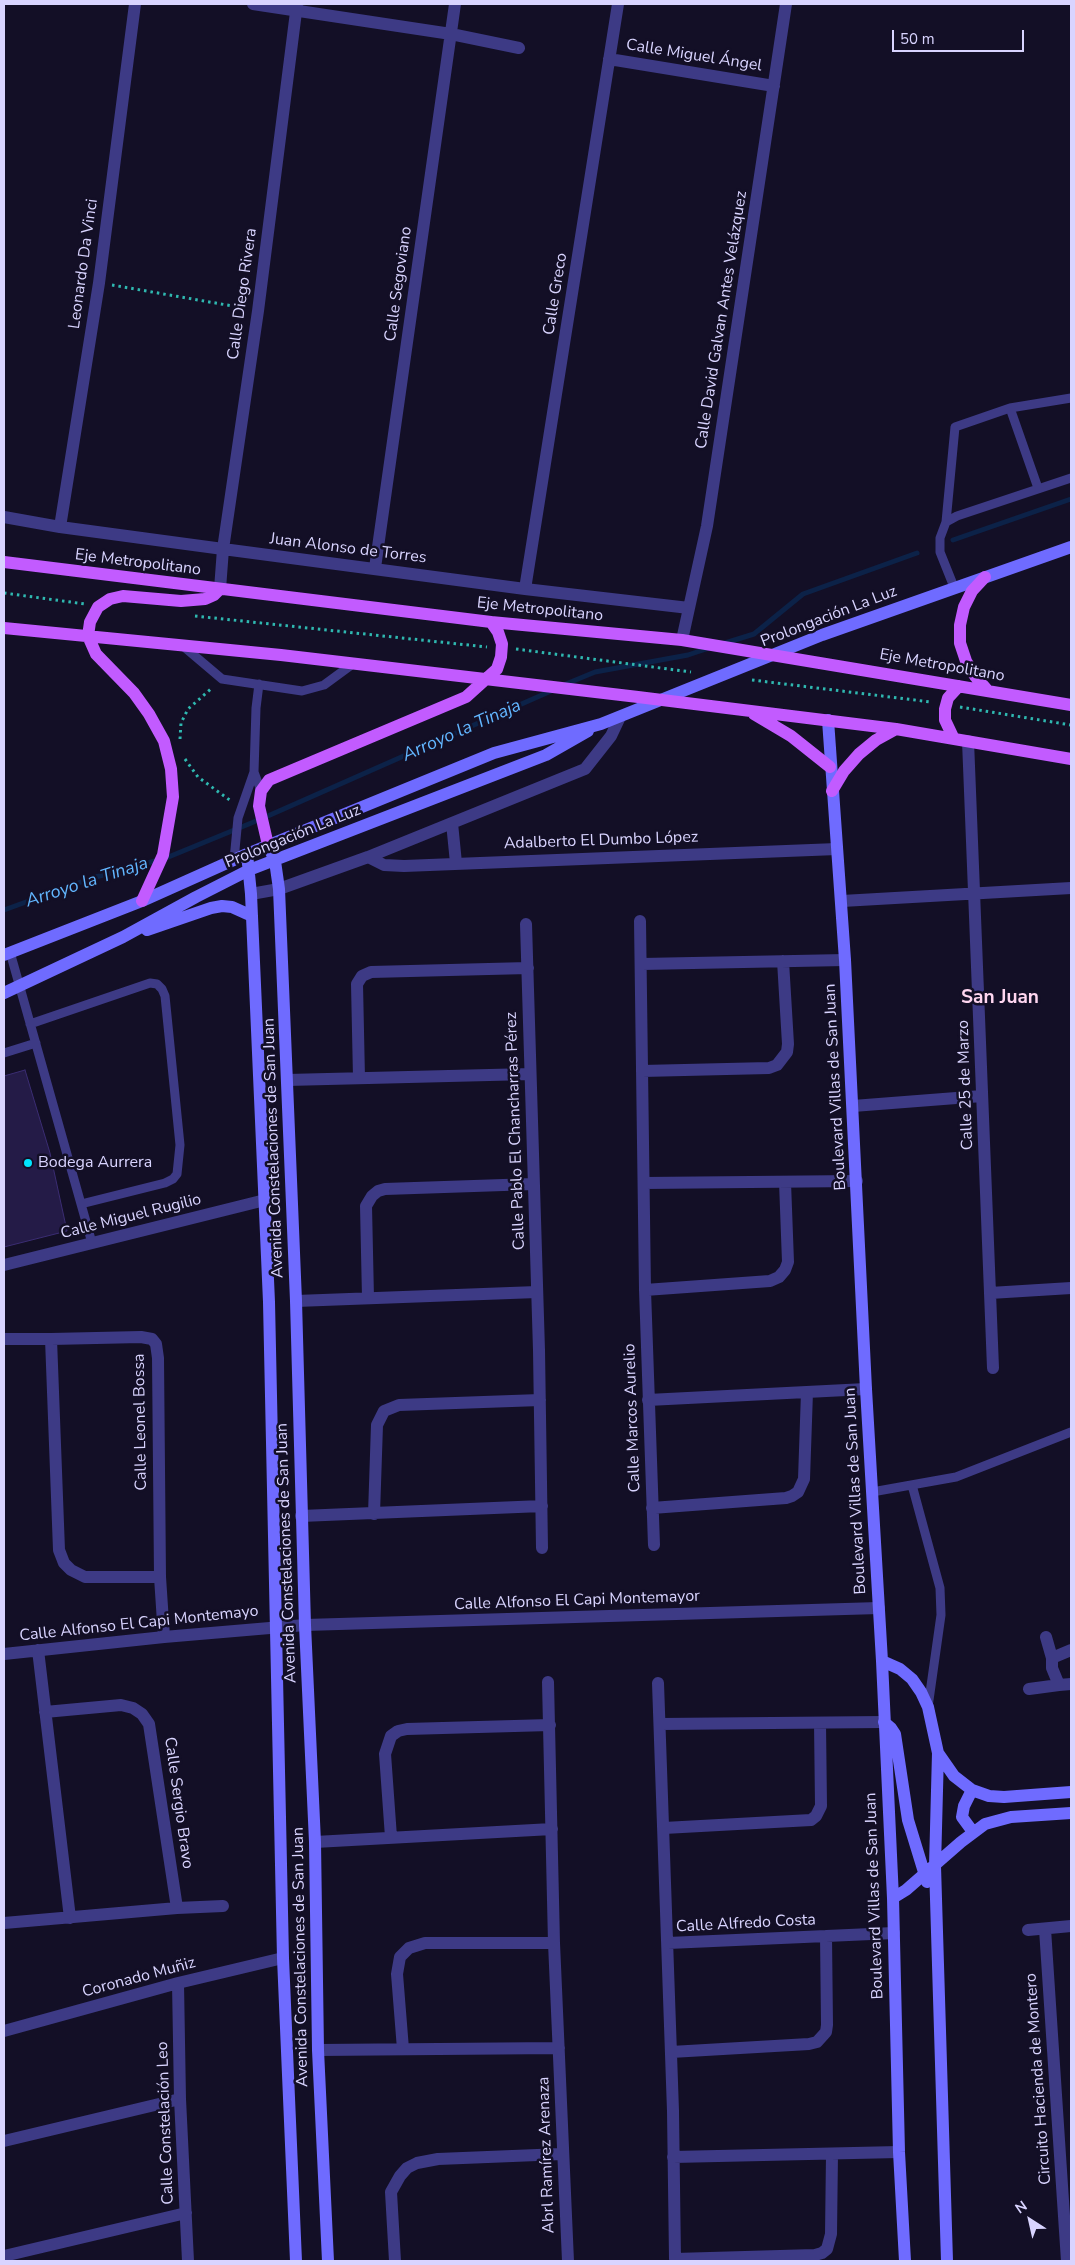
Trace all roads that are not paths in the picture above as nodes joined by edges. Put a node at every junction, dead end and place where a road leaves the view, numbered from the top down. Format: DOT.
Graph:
graph roads {
  1 [pos="135,4"];
  2 [pos="253,4"];
  3 [pos="456,4"];
  4 [pos="618,4"];
  5 [pos="786,4"];
  6 [pos="296,7"];
  7 [pos="451,34"];
  8 [pos="519,48"];
  9 [pos="609,58"];
  10 [pos="774,86"];
  11 [pos="1071,398"];
  12 [pos="1010,408"];
  13 [pos="1071,478"];
  14 [pos="1038,488"];
  15 [pos="4,517"];
  16 [pos="946,522"];
  17 [pos="60,527"];
  18 [pos="1071,547"];
  19 [pos="223,550"];
  20 [pos="4,562"];
  21 [pos="375,568"];
  22 [pos="985,578"];
  23 [pos="954,587"];
  24 [pos="220,589"];
  25 [pos="525,589"];
  26 [pos="689,608"];
  27 [pos="491,622"];
  28 [pos="4,628"];
  29 [pos="88,636"];
  30 [pos="682,640"];
  31 [pos="183,646"];
  32 [pos="776,654"];
  33 [pos="354,663"];
  34 [pos="488,679"];
  35 [pos="259,684"];
  36 [pos="959,686"];
  37 [pos="988,691"];
  38 [pos="660,699"];
  39 [pos="1071,705"];
  40 [pos="748,710"];
  41 [pos="620,717"];
  42 [pos="828,720"];
  43 [pos="601,724"];
  44 [pos="896,729"];
  45 [pos="954,739"];
  46 [pos="968,741"];
  47 [pos="1071,759"];
  48 [pos="830,767"];
  49 [pos="254,772"];
  50 [pos="832,790"];
  51 [pos="261,791"];
  52 [pos="452,823"];
  53 [pos="266,839"];
  54 [pos="837,848"];
  55 [pos="238,855"];
  56 [pos="368,857"];
  57 [pos="275,861"];
  58 [pos="456,863"];
  59 [pos="249,870"];
  60 [pos="1071,888"];
  61 [pos="279,889"];
  62 [pos="974,892"];
  63 [pos="252,894"];
  64 [pos="142,901"];
  65 [pos="842,901"];
  66 [pos="252,916"];
  67 [pos="640,921"];
  68 [pos="526,924"];
  69 [pos="123,937"];
  70 [pos="7,953"];
  71 [pos="846,960"];
  72 [pos="783,961"];
  73 [pos="642,964"];
  74 [pos="528,968"];
  75 [pos="20,986"];
  76 [pos="4,993"];
  77 [pos="30,1024"];
  78 [pos="36,1043"];
  79 [pos="4,1053"];
  80 [pos="642,1071"];
  81 [pos="530,1074"];
  82 [pos="359,1078"];
  83 [pos="287,1080"];
  84 [pos="982,1096"];
  85 [pos="853,1106"];
  86 [pos="857,1181"];
  87 [pos="785,1182"];
  88 [pos="644,1183"];
  89 [pos="533,1184"];
  90 [pos="265,1200"];
  91 [pos="81,1204"];
  92 [pos="92,1243"];
  93 [pos="4,1265"];
  94 [pos="1071,1288"];
  95 [pos="645,1290"];
  96 [pos="537,1292"];
  97 [pos="990,1293"];
  98 [pos="368,1298"];
  99 [pos="296,1301"];
  100 [pos="4,1338"];
  101 [pos="51,1340"];
  102 [pos="993,1368"];
  103 [pos="866,1389"];
  104 [pos="807,1392"];
  105 [pos="540,1400"];
  106 [pos="648,1400"];
  107 [pos="1071,1432"];
  108 [pos="912,1485"];
  109 [pos="872,1492"];
  110 [pos="542,1506"];
  111 [pos="652,1508"];
  112 [pos="374,1514"];
  113 [pos="301,1516"];
  114 [pos="654,1545"];
  115 [pos="542,1548"];
  116 [pos="160,1577"];
  117 [pos="879,1608"];
  118 [pos="305,1625"];
  119 [pos="277,1627"];
  120 [pos="164,1637"];
  121 [pos="1046,1637"];
  122 [pos="38,1650"];
  123 [pos="1071,1650"];
  124 [pos="4,1654"];
  125 [pos="1052,1658"];
  126 [pos="882,1661"];
  127 [pos="548,1682"];
  128 [pos="658,1683"];
  129 [pos="1065,1684"];
  130 [pos="1029,1689"];
  131 [pos="928,1707"];
  132 [pos="45,1712"];
  133 [pos="884,1722"];
  134 [pos="820,1723"];
  135 [pos="660,1724"];
  136 [pos="550,1725"];
  137 [pos="938,1753"];
  138 [pos="972,1790"];
  139 [pos="1071,1792"];
  140 [pos="1071,1813"];
  141 [pos="664,1828"];
  142 [pos="552,1829"];
  143 [pos="973,1832"];
  144 [pos="391,1837"];
  145 [pos="315,1842"];
  146 [pos="934,1866"];
  147 [pos="923,1875"];
  148 [pos="936,1897"];
  149 [pos="893,1898"];
  150 [pos="223,1906"];
  151 [pos="177,1908"];
  152 [pos="70,1918"];
  153 [pos="4,1923"];
  154 [pos="1071,1926"];
  155 [pos="1045,1929"];
  156 [pos="1028,1930"];
  157 [pos="894,1933"];
  158 [pos="826,1936"];
  159 [pos="554,1943"];
  160 [pos="668,1943"];
  161 [pos="283,1958"];
  162 [pos="178,1983"];
  163 [pos="4,2031"];
  164 [pos="559,2048"];
  165 [pos="404,2049"];
  166 [pos="318,2050"];
  167 [pos="671,2052"];
  168 [pos="180,2099"];
  169 [pos="4,2141"];
  170 [pos="899,2152"];
  171 [pos="562,2154"];
  172 [pos="832,2154"];
  173 [pos="674,2157"];
  174 [pos="186,2213"];
  175 [pos="1068,2253"];
  176 [pos="4,2256"];
  177 [pos="188,2261"];
  178 [pos="296,2261"];
  179 [pos="328,2261"];
  180 [pos="395,2261"];
  181 [pos="568,2261"];
  182 [pos="905,2261"];
  183 [pos="947,2261"];
  1 -- 17 [label="street, Leonardo Da Vinci"];
  2 -- 6 [label="street"];
  3 -- 7 [label="street, Calle Segoviano"];
  4 -- 9 [label="street, Calle Greco"];
  5 -- 10 [label="street, Calle David Galvan Antes Velázquez"];
  6 -- 7 [label="street"];
  6 -- 19 [label="street, Calle Diego Rivera"];
  7 -- 8 [label="street"];
  7 -- 21 [label="street, Calle Segoviano"];
  9 -- 10 [label="street, Calle Miguel Ángel"];
  9 -- 25 [label="street, Calle Greco"];
  10 -- 26 [label="street, Calle David Galvan Antes Velázquez"];
  11 -- 12 [label="lane"];
  12 -- 14 [label="lane"];
  12 -- 16 [label="lane"];
  13 -- 14 [label="lane"];
  14 -- 16 [label="lane"];
  15 -- 17 [label="street, Juan Alonso de Torres"];
  16 -- 23 [label="lane"];
  17 -- 19 [label="street, Juan Alonso de Torres"];
  18 -- 22 [label="street, Prolongación La Luz"];
  19 -- 21 [label="street, Juan Alonso de Torres"];
  19 -- 24 [label="street, Calle Diego Rivera"];
  20 -- 24 [label="main road, Eje Metropolitano"];
  21 -- 25 [label="street, Juan Alonso de Torres"];
  22 -- 23 [label="street, Prolongación La Luz"];
  22 -- 37 [label="main road"];
  23 -- 32 [label="street, Prolongación La Luz"];
  24 -- 27 [label="main road, Eje Metropolitano"];
  24 -- 29 [label="main road"];
  25 -- 26 [label="street, Juan Alonso de Torres"];
  26 -- 30 [label="street, Calle David Galvan Antes Velázquez"];
  27 -- 30 [label="main road, Eje Metropolitano"];
  27 -- 34 [label="main road"];
  28 -- 29 [label="main road"];
  29 -- 31 [label="main road"];
  29 -- 64 [label="main road"];
  30 -- 32 [label="main road, Eje Metropolitano"];
  31 -- 33 [label="main road"];
  31 -- 35 [label="lane"];
  32 -- 36 [label="main road, Eje Metropolitano"];
  32 -- 38 [label="street, Prolongación La Luz"];
  33 -- 34 [label="main road"];
  33 -- 35 [label="lane"];
  34 -- 38 [label="main road"];
  34 -- 51 [label="main road"];
  35 -- 49 [label="lane"];
  36 -- 37 [label="main road, Eje Metropolitano"];
  36 -- 45 [label="main road"];
  37 -- 39 [label="main road, Eje Metropolitano"];
  38 -- 40 [label="main road"];
  38 -- 41 [label="street, Prolongación La Luz"];
  40 -- 42 [label="main road"];
  40 -- 48 [label="main road"];
  41 -- 43 [label="street, Prolongación La Luz"];
  41 -- 52 [label="street"];
  42 -- 44 [label="main road"];
  42 -- 48 [label="street, Boulevard Villas de San Juan"];
  43 -- 53 [label="street, Prolongación La Luz"];
  43 -- 57 [label="street, Prolongación La Luz"];
  44 -- 45 [label="main road"];
  44 -- 50 [label="main road"];
  45 -- 46 [label="main road"];
  46 -- 47 [label="main road"];
  46 -- 62 [label="street, Calle 25 de Marzo"];
  48 -- 50 [label="street, Boulevard Villas de San Juan"];
  49 -- 51 [label="lane"];
  49 -- 55 [label="lane"];
  50 -- 54 [label="street, Boulevard Villas de San Juan"];
  51 -- 53 [label="main road"];
  52 -- 56 [label="street"];
  52 -- 58 [label="street"];
  53 -- 55 [label="street, Prolongación La Luz"];
  53 -- 57 [label="street, Avenida Constelaciones de San Juan"];
  54 -- 58 [label="street, Adalberto El Dumbo López"];
  54 -- 65 [label="street, Boulevard Villas de San Juan"];
  55 -- 59 [label="street, Avenida Constelaciones de San Juan"];
  55 -- 64 [label="street, Prolongación La Luz"];
  56 -- 58 [label="street, Adalberto El Dumbo López"];
  56 -- 61 [label="street"];
  57 -- 59 [label="street, Prolongación La Luz"];
  57 -- 61 [label="street, Avenida Constelaciones de San Juan"];
  59 -- 63 [label="street, Avenida Constelaciones de San Juan"];
  59 -- 69 [label="street, Prolongación La Luz"];
  60 -- 62 [label="street"];
  61 -- 63 [label="street"];
  61 -- 83 [label="street, Avenida Constelaciones de San Juan"];
  62 -- 65 [label="street"];
  62 -- 84 [label="street, Calle 25 de Marzo"];
  63 -- 66 [label="street, Avenida Constelaciones de San Juan"];
  64 -- 70 [label="street, Prolongación La Luz"];
  65 -- 71 [label="street, Boulevard Villas de San Juan"];
  66 -- 69 [label="street"];
  66 -- 90 [label="street, Avenida Constelaciones de San Juan"];
  67 -- 73 [label="street, Calle Marcos Aurelio"];
  68 -- 74 [label="street, Calle Pablo El Chancharras Pérez"];
  69 -- 75 [label="street, Prolongación La Luz"];
  70 -- 75 [label="lane"];
  71 -- 72 [label="street"];
  71 -- 85 [label="street, Boulevard Villas de San Juan"];
  72 -- 73 [label="street"];
  72 -- 80 [label="street"];
  73 -- 80 [label="street, Calle Marcos Aurelio"];
  74 -- 81 [label="street, Calle Pablo El Chancharras Pérez"];
  74 -- 82 [label="street"];
  75 -- 76 [label="street, Prolongación La Luz"];
  75 -- 77 [label="lane"];
  77 -- 78 [label="lane"];
  77 -- 91 [label="lane"];
  78 -- 79 [label="lane"];
  78 -- 91 [label="lane"];
  80 -- 88 [label="street, Calle Marcos Aurelio"];
  81 -- 82 [label="street"];
  81 -- 89 [label="street, Calle Pablo El Chancharras Pérez"];
  82 -- 83 [label="street"];
  83 -- 99 [label="street, Avenida Constelaciones de San Juan"];
  84 -- 85 [label="street"];
  84 -- 97 [label="street, Calle 25 de Marzo"];
  85 -- 86 [label="street, Boulevard Villas de San Juan"];
  86 -- 87 [label="street"];
  86 -- 103 [label="street, Boulevard Villas de San Juan"];
  87 -- 88 [label="street"];
  87 -- 95 [label="street"];
  88 -- 95 [label="street, Calle Marcos Aurelio"];
  89 -- 96 [label="street, Calle Pablo El Chancharras Pérez"];
  89 -- 98 [label="street"];
  90 -- 92 [label="street, Calle Miguel Rugilio"];
  90 -- 119 [label="street, Avenida Constelaciones de San Juan"];
  91 -- 92 [label="lane"];
  92 -- 93 [label="street, Calle Miguel Rugilio"];
  94 -- 97 [label="street"];
  95 -- 106 [label="street, Calle Marcos Aurelio"];
  96 -- 98 [label="street"];
  96 -- 105 [label="street, Calle Pablo El Chancharras Pérez"];
  97 -- 102 [label="street, Calle 25 de Marzo"];
  98 -- 99 [label="street"];
  99 -- 113 [label="street, Avenida Constelaciones de San Juan"];
  100 -- 101 [label="street, Calle Leonel Bossa"];
  101 -- 116 [label="street"];
  101 -- 116 [label="street, Calle Leonel Bossa"];
  103 -- 104 [label="street"];
  103 -- 109 [label="street, Boulevard Villas de San Juan"];
  104 -- 106 [label="street"];
  104 -- 111 [label="street"];
  105 -- 110 [label="street, Calle Pablo El Chancharras Pérez"];
  105 -- 112 [label="street"];
  106 -- 111 [label="street, Calle Marcos Aurelio"];
  107 -- 108 [label="lane"];
  108 -- 109 [label="lane"];
  108 -- 131 [label="lane"];
  109 -- 117 [label="street, Boulevard Villas de San Juan"];
  110 -- 112 [label="street"];
  110 -- 115 [label="street, Calle Pablo El Chancharras Pérez"];
  111 -- 114 [label="street, Calle Marcos Aurelio"];
  112 -- 113 [label="street"];
  113 -- 118 [label="street, Avenida Constelaciones de San Juan"];
  116 -- 120 [label="street, Calle Leonel Bossa"];
  117 -- 118 [label="street, Calle Alfonso El Capi Montemayor"];
  117 -- 126 [label="street, Boulevard Villas de San Juan"];
  118 -- 119 [label="street, Calle Alfonso El Capi Montemayor"];
  118 -- 145 [label="street, Avenida Constelaciones de San Juan"];
  119 -- 120 [label="street, Calle Alfonso El Capi Montemayo"];
  119 -- 161 [label="street, Avenida Constelaciones de San Juan"];
  120 -- 122 [label="street, Calle Alfonso El Capi Montemayo"];
  121 -- 125 [label="street"];
  122 -- 124 [label="street, Calle Alfonso El Capi Montemayo"];
  122 -- 132 [label="street"];
  123 -- 125 [label="street"];
  125 -- 129 [label="street"];
  126 -- 131 [label="street"];
  126 -- 133 [label="street, Boulevard Villas de San Juan"];
  127 -- 136 [label="street, Abrl Ramírez Arenaza"];
  128 -- 135 [label="street, Calle Alfredo Costa"];
  129 -- 130 [label="street"];
  131 -- 137 [label="street"];
  132 -- 151 [label="street, Calle Sergio Bravo"];
  132 -- 152 [label="street"];
  133 -- 134 [label="street"];
  133 -- 147 [label="street"];
  133 -- 149 [label="street, Boulevard Villas de San Juan"];
  134 -- 135 [label="street"];
  134 -- 141 [label="street"];
  135 -- 141 [label="street, Calle Alfredo Costa"];
  136 -- 142 [label="street, Abrl Ramírez Arenaza"];
  136 -- 144 [label="street"];
  137 -- 138 [label="street"];
  137 -- 146 [label="street"];
  138 -- 139 [label="street"];
  138 -- 143 [label="street"];
  140 -- 143 [label="street"];
  141 -- 160 [label="street, Calle Alfredo Costa"];
  142 -- 144 [label="street"];
  142 -- 159 [label="street, Abrl Ramírez Arenaza"];
  143 -- 146 [label="street"];
  144 -- 145 [label="street"];
  145 -- 166 [label="street, Avenida Constelaciones de San Juan"];
  146 -- 147 [label="street"];
  146 -- 148 [label="street"];
  147 -- 148 [label="street"];
  147 -- 149 [label="street"];
  148 -- 183 [label="street"];
  149 -- 157 [label="street, Boulevard Villas de San Juan"];
  150 -- 151 [label="street"];
  151 -- 152 [label="street"];
  152 -- 153 [label="street"];
  154 -- 155 [label="street"];
  155 -- 156 [label="street"];
  155 -- 175 [label="street, Circuito Hacienda de Montero"];
  157 -- 158 [label="street, Calle Alfredo Costa"];
  157 -- 170 [label="street, Boulevard Villas de San Juan"];
  158 -- 160 [label="street, Calle Alfredo Costa"];
  158 -- 167 [label="street, Calle Alfredo Costa"];
  159 -- 164 [label="street, Abrl Ramírez Arenaza"];
  159 -- 165 [label="street"];
  160 -- 167 [label="street, Calle Alfredo Costa"];
  161 -- 162 [label="street, Coronado Muñiz"];
  161 -- 178 [label="street, Avenida Constelaciones de San Juan"];
  162 -- 163 [label="street, Coronado Muñiz"];
  162 -- 168 [label="street, Calle Constelación Leo"];
  164 -- 165 [label="street"];
  164 -- 171 [label="street, Abrl Ramírez Arenaza"];
  165 -- 166 [label="street"];
  166 -- 179 [label="street, Avenida Constelaciones de San Juan"];
  167 -- 173 [label="street, Calle Alfredo Costa"];
  168 -- 169 [label="street"];
  168 -- 174 [label="street, Calle Constelación Leo"];
  170 -- 172 [label="street"];
  170 -- 182 [label="street, Boulevard Villas de San Juan"];
  171 -- 180 [label="street"];
  171 -- 181 [label="street, Abrl Ramírez Arenaza"];
  172 -- 173 [label="street"];
  172 -- 173 [label="street, Calle Alfredo Costa"];
  174 -- 176 [label="street"];
  174 -- 177 [label="street, Calle Constelación Leo"];
}
